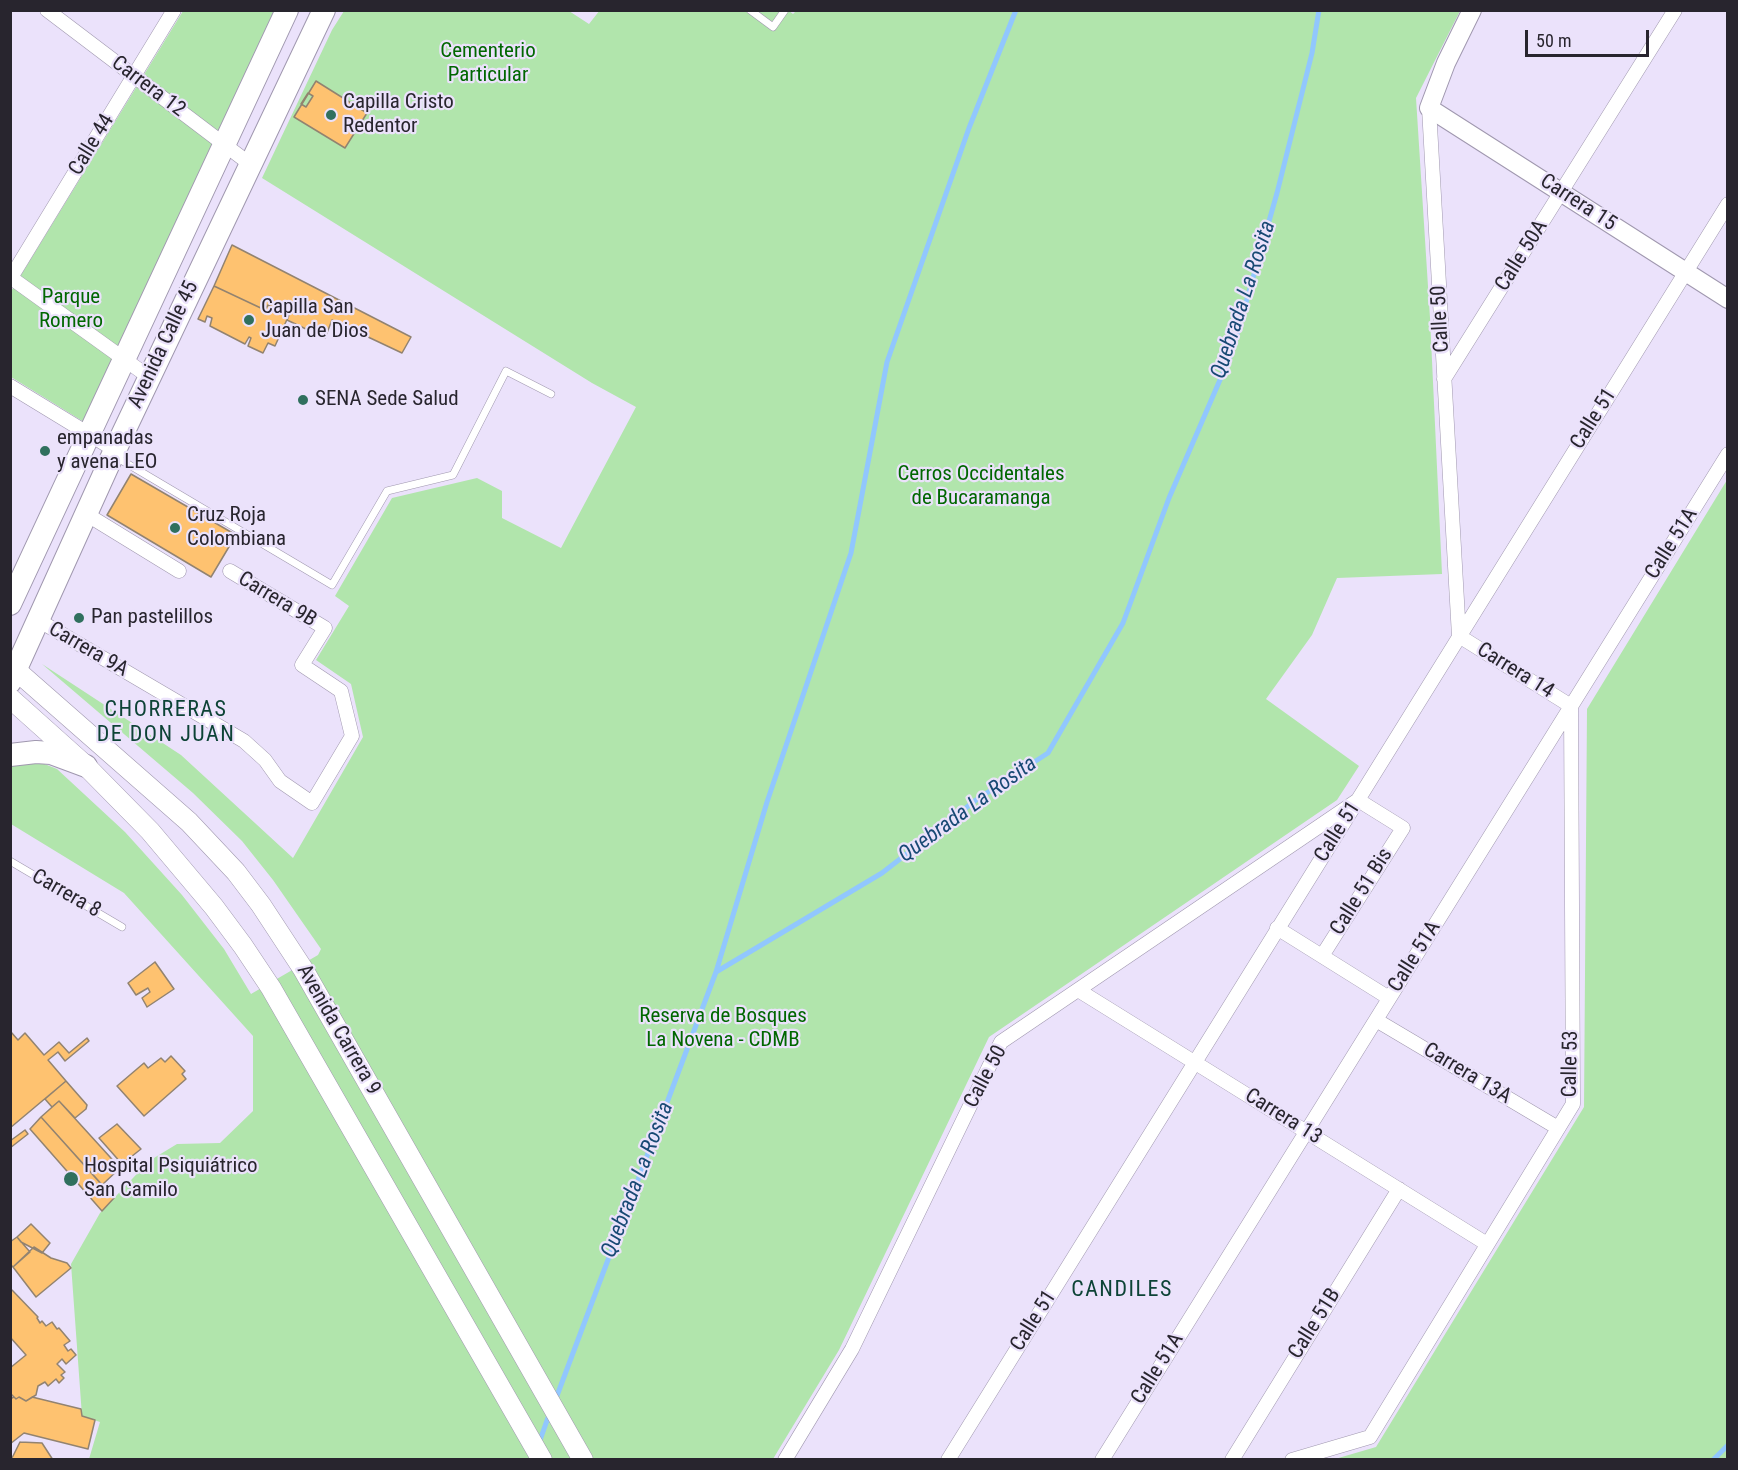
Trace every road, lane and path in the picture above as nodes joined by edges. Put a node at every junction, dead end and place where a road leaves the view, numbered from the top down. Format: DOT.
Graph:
graph roads {
  1 [pos="46,10"];
  2 [pos="174,10"];
  3 [pos="287,10"];
  4 [pos="324,10"];
  5 [pos="750,10"];
  6 [pos="785,10"];
  7 [pos="1472,10"];
  8 [pos="1675,10"];
  9 [pos="134,77"];
  10 [pos="1429,108"];
  11 [pos="224,144"];
  12 [pos="250,164"];
  13 [pos="1561,192"];
  14 [pos="1728,204"];
  15 [pos="1685,272"];
  16 [pos="11,278"];
  17 [pos="1728,299"];
  18 [pos="123,359"];
  19 [pos="149,377"];
  20 [pos="1444,379"];
  21 [pos="10,386"];
  22 [pos="551,393"];
  23 [pos="89,434"];
  24 [pos="114,452"];
  25 [pos="1728,454"];
  26 [pos="86,514"];
  27 [pos="179,571"];
  28 [pos="230,572"];
  29 [pos="10,604"];
  30 [pos="38,620"];
  31 [pos="1459,636"];
  32 [pos="303,666"];
  33 [pos="12,672"];
  34 [pos="10,698"];
  35 [pos="1571,706"];
  36 [pos="10,755"];
  37 [pos="86,766"];
  38 [pos="1358,800"];
  39 [pos="10,861"];
  40 [pos="122,927"];
  41 [pos="1277,928"];
  42 [pos="1322,956"];
  43 [pos="1078,990"];
  44 [pos="1389,998"];
  45 [pos="1376,1020"];
  46 [pos="1194,1062"];
  47 [pos="1558,1128"];
  48 [pos="1306,1131"];
  49 [pos="1399,1189"];
  50 [pos="1487,1244"];
  51 [pos="542,1460"];
  52 [pos="583,1460"];
  53 [pos="785,1460"];
  54 [pos="948,1460"];
  55 [pos="1102,1460"];
  56 [pos="1232,1460"];
  57 [pos="1292,1460"];
  1 -- 9 [label="street, Carrera 12"];
  2 -- 9 [label="street, Calle 44"];
  3 -- 11 [label="main road, Avenida Calle 45"];
  4 -- 12 [label="main road, Avenida Calle 45"];
  5 -- 6 [label="lane"];
  7 -- 10 [label="street, Calle 50"];
  8 -- 13 [label="street, Calle 50A"];
  9 -- 11 [label="street, Carrera 12"];
  9 -- 16 [label="street, Calle 44"];
  10 -- 13 [label="street, Carrera 15"];
  10 -- 20 [label="street, Calle 50"];
  11 -- 12 [label="street, Carrera 12"];
  11 -- 18 [label="main road, Avenida Calle 45"];
  12 -- 19 [label="main road, Avenida Calle 45"];
  13 -- 15 [label="street, Carrera 15"];
  13 -- 20 [label="street, Calle 50A"];
  14 -- 15 [label="street, Calle 51"];
  15 -- 17 [label="street, Carrera 15"];
  15 -- 31 [label="street, Calle 51"];
  16 -- 18 [label="street"];
  18 -- 19 [label="street"];
  18 -- 23 [label="main road, Avenida Calle 45"];
  19 -- 24 [label="main road, Avenida Calle 45"];
  20 -- 31 [label="street, Calle 50"];
  21 -- 23 [label="street"];
  22 -- 24 [label="lane"];
  23 -- 24 [label="street"];
  23 -- 29 [label="main road, Avenida Calle 45"];
  24 -- 26 [label="main road, Avenida Calle 45"];
  25 -- 35 [label="street, Calle 51A"];
  26 -- 27 [label="street"];
  26 -- 30 [label="main road, Avenida Calle 45"];
  28 -- 32 [label="street, Carrera 9B"];
  30 -- 32 [label="street, Carrera 9A"];
  30 -- 33 [label="main road, Avenida Calle 45"];
  31 -- 35 [label="street, Carrera 14"];
  31 -- 38 [label="street, Calle 51"];
  33 -- 52 [label="main road, Avenida Carrera 9"];
  34 -- 37 [label="main road, Avenida Carrera 9"];
  35 -- 44 [label="street, Calle 51A"];
  35 -- 47 [label="street, Calle 53"];
  36 -- 37 [label="main road"];
  37 -- 51 [label="main road, Avenida Carrera 9"];
  38 -- 41 [label="street, Calle 51"];
  38 -- 42 [label="street, Calle 51 Bis"];
  38 -- 43 [label="street, Calle 50"];
  39 -- 40 [label="lane, Carrera 8"];
  41 -- 42 [label="street"];
  41 -- 46 [label="street, Calle 51"];
  42 -- 44 [label="street"];
  43 -- 46 [label="street, Carrera 13"];
  43 -- 53 [label="street, Calle 50"];
  44 -- 45 [label="street, Calle 51A"];
  45 -- 47 [label="street, Carrera 13A"];
  45 -- 48 [label="street, Calle 51A"];
  46 -- 48 [label="street, Carrera 13"];
  46 -- 54 [label="street, Calle 51"];
  47 -- 50 [label="street, Calle 53"];
  48 -- 49 [label="street, Carrera 13"];
  48 -- 55 [label="street, Calle 51A"];
  49 -- 50 [label="street, Carrera 13"];
  49 -- 56 [label="street, Calle 51B"];
  50 -- 57 [label="street, Calle 53"];
}
